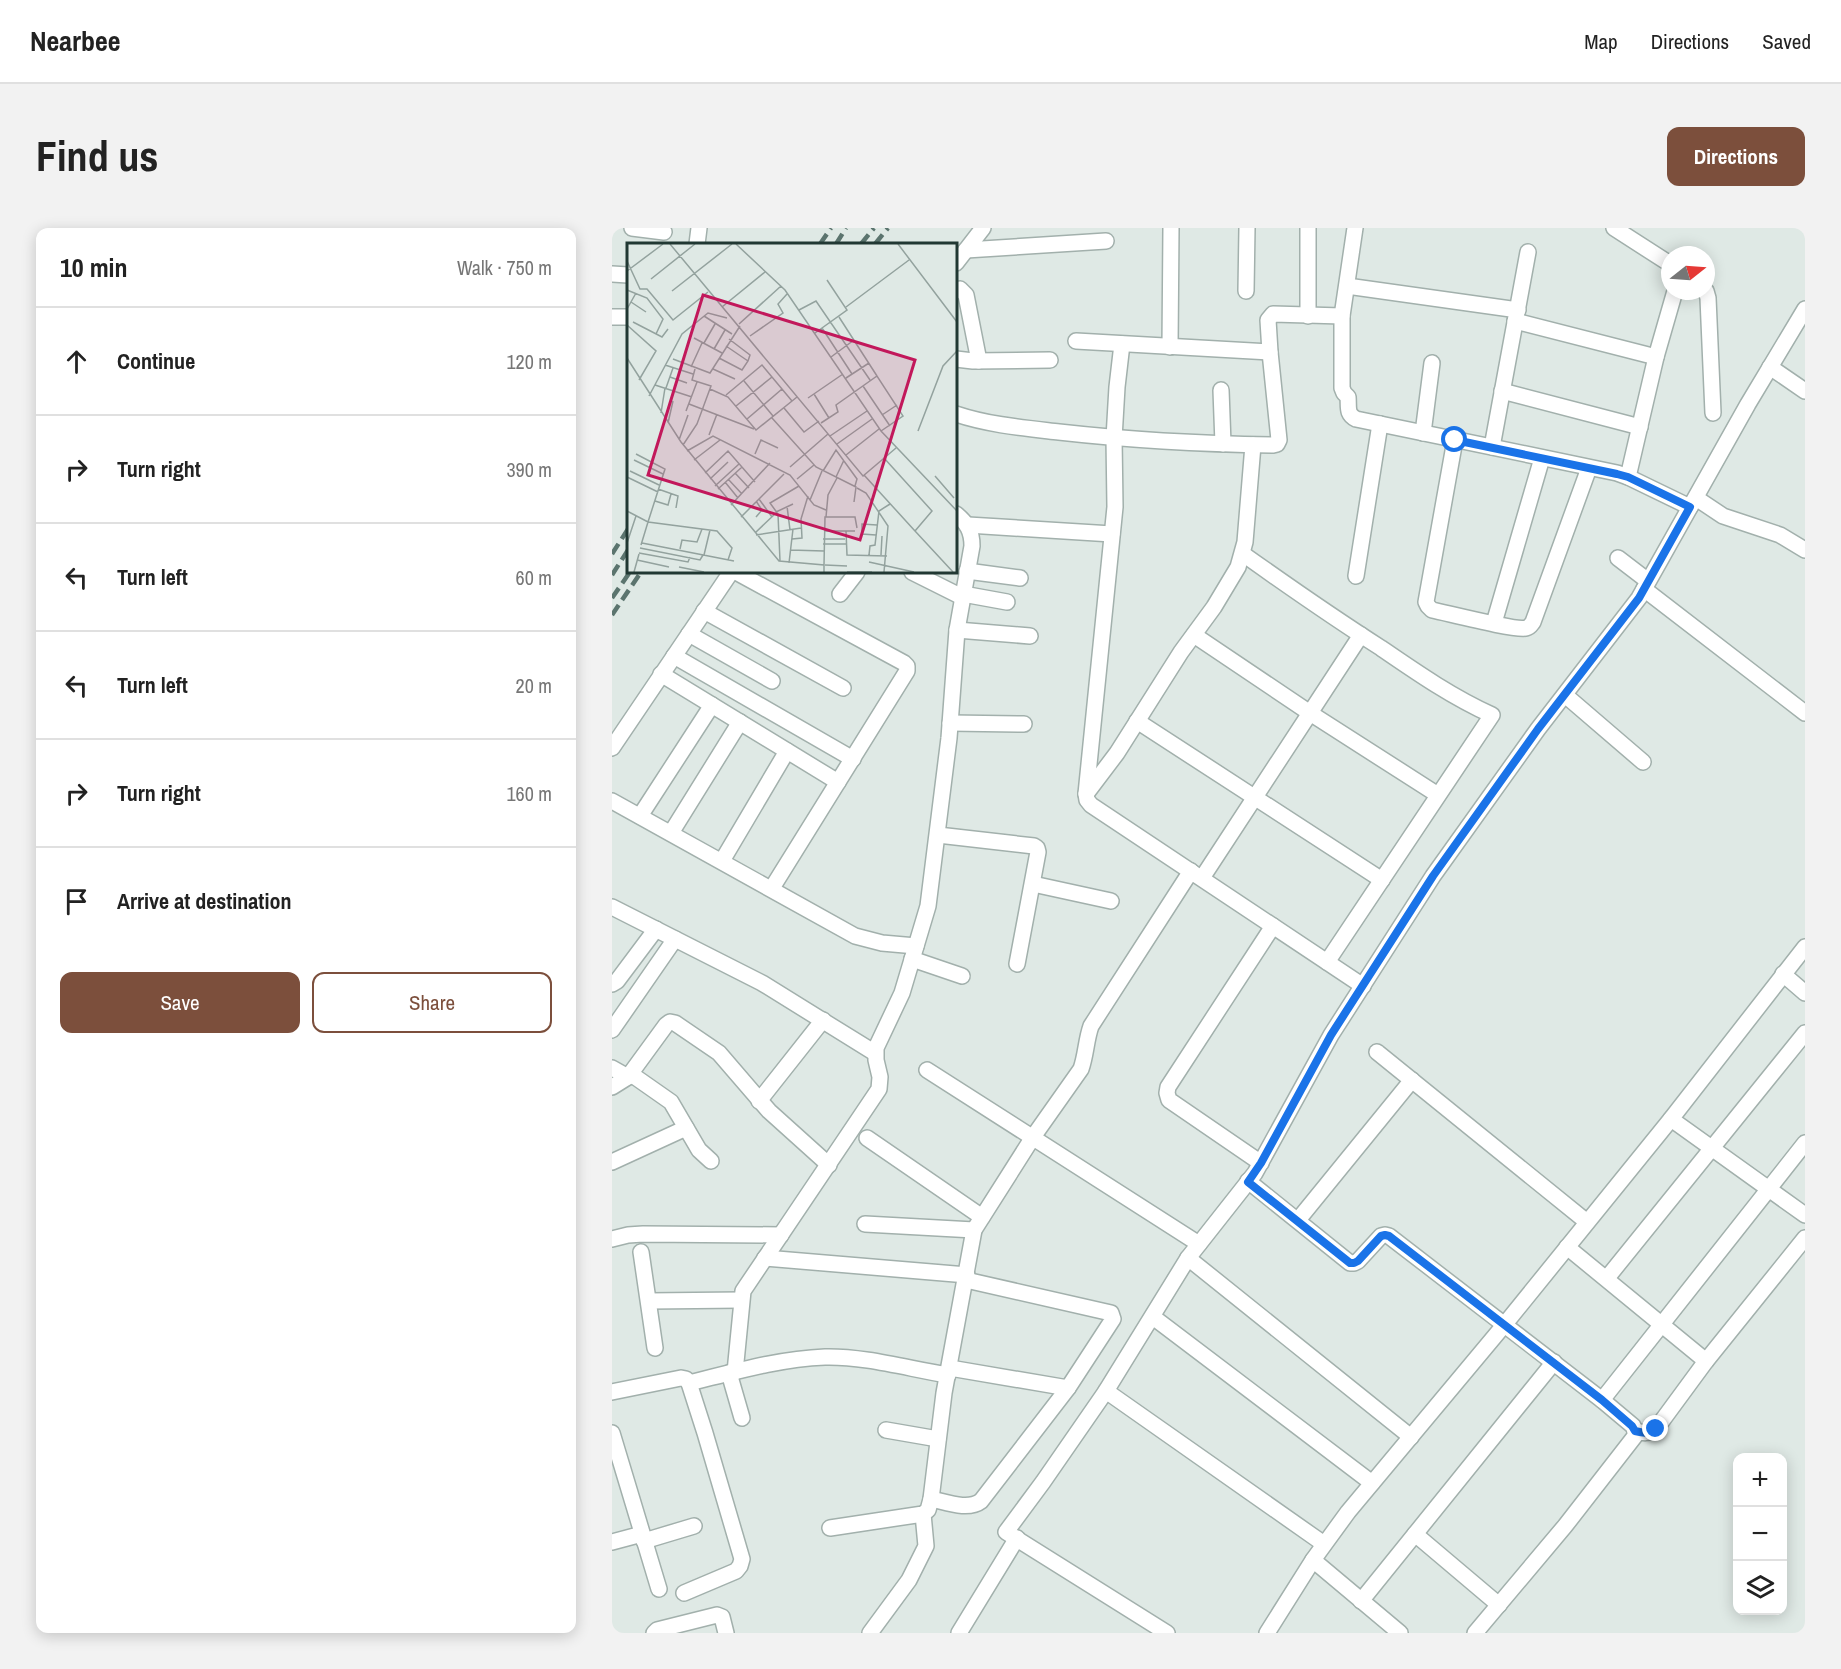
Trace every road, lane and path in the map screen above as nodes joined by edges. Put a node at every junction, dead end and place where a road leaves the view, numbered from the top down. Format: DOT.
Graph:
graph roads {
  1 [pos="632,228"];
  2 [pos="699,228"];
  3 [pos="983,228"];
  4 [pos="1171,228"];
  5 [pos="1247,228"];
  6 [pos="1308,228"];
  7 [pos="1355,228"];
  8 [pos="1614,228"];
  9 [pos="664,235"];
  10 [pos="1106,241"];
  11 [pos="697,243"];
  12 [pos="966,250"];
  13 [pos="1528,252"];
  14 [pos="1661,258"];
  15 [pos="957,262"];
  16 [pos="612,274"];
  17 [pos="627,275"];
  18 [pos="1347,286"];
  19 [pos="957,290"];
  20 [pos="1246,291"];
  21 [pos="1672,300"];
  22 [pos="1708,300"];
  23 [pos="1805,309"];
  24 [pos="1516,315"];
  25 [pos="1308,316"];
  26 [pos="1342,316"];
  27 [pos="1076,341"];
  28 [pos="1122,344"];
  29 [pos="1170,346"];
  30 [pos="1270,352"];
  31 [pos="1656,357"];
  32 [pos="957,359"];
  33 [pos="1050,360"];
  34 [pos="979,361"];
  35 [pos="1432,363"];
  36 [pos="1770,367"];
  37 [pos="1221,390"];
  38 [pos="1502,391"];
  39 [pos="1805,391"];
  40 [pos="1713,413"];
  41 [pos="957,414"];
  42 [pos="1380,424"];
  43 [pos="1640,427"];
  44 [pos="1423,433"];
  45 [pos="1114,438"];
  46 [pos="1455,440"];
  47 [pos="1223,444"];
  48 [pos="1253,445"];
  49 [pos="1492,447"];
  50 [pos="1542,458"];
  51 [pos="1589,468"];
  52 [pos="1628,477"];
  53 [pos="1693,503"];
  54 [pos="957,515"];
  55 [pos="968,525"];
  56 [pos="1112,534"];
  57 [pos="1805,550"];
  58 [pos="1243,554"];
  59 [pos="1618,558"];
  60 [pos="967,571"];
  61 [pos="730,573"];
  62 [pos="738,573"];
  63 [pos="856,573"];
  64 [pos="914,573"];
  65 [pos="1356,576"];
  66 [pos="1020,578"];
  67 [pos="1646,585"];
  68 [pos="840,594"];
  69 [pos="963,596"];
  70 [pos="1007,602"];
  71 [pos="704,611"];
  72 [pos="1494,623"];
  73 [pos="957,630"];
  74 [pos="689,634"];
  75 [pos="1194,635"];
  76 [pos="1361,635"];
  77 [pos="1030,636"];
  78 [pos="674,656"];
  79 [pos="662,674"];
  80 [pos="772,681"];
  81 [pos="843,688"];
  82 [pos="1565,695"];
  83 [pos="712,705"];
  84 [pos="1310,713"];
  85 [pos="1805,713"];
  86 [pos="740,722"];
  87 [pos="1137,722"];
  88 [pos="950,723"];
  89 [pos="1024,724"];
  90 [pos="612,748"];
  91 [pos="788,751"];
  92 [pos="853,759"];
  93 [pos="1643,762"];
  94 [pos="838,782"];
  95 [pos="1086,794"];
  96 [pos="1438,795"];
  97 [pos="1255,796"];
  98 [pos="612,801"];
  99 [pos="640,816"];
  100 [pos="672,833"];
  101 [pos="938,835"];
  102 [pos="722,861"];
  103 [pos="1196,875"];
  104 [pos="1382,880"];
  105 [pos="1032,884"];
  106 [pos="772,888"];
  107 [pos="1111,901"];
  108 [pos="612,907"];
  109 [pos="1273,926"];
  110 [pos="656,929"];
  111 [pos="675,939"];
  112 [pos="1805,947"];
  113 [pos="914,952"];
  114 [pos="1327,962"];
  115 [pos="1017,964"];
  116 [pos="1783,974"];
  117 [pos="962,976"];
  118 [pos="612,984"];
  119 [pos="1363,986"];
  120 [pos="1805,993"];
  121 [pos="823,1020"];
  122 [pos="612,1030"];
  123 [pos="1805,1033"];
  124 [pos="1377,1052"];
  125 [pos="875,1053"];
  126 [pos="612,1068"];
  127 [pos="927,1070"];
  128 [pos="629,1075"];
  129 [pos="1412,1080"];
  130 [pos="612,1088"];
  131 [pos="759,1101"];
  132 [pos="1671,1119"];
  133 [pos="686,1128"];
  134 [pos="1033,1137"];
  135 [pos="867,1138"];
  136 [pos="1805,1143"];
  137 [pos="1712,1148"];
  138 [pos="612,1161"];
  139 [pos="711,1161"];
  140 [pos="1261,1163"];
  141 [pos="829,1165"];
  142 [pos="1248,1182"];
  143 [pos="1769,1189"];
  144 [pos="1805,1215"];
  145 [pos="1298,1220"];
  146 [pos="1587,1222"];
  147 [pos="978,1223"];
  148 [pos="865,1224"];
  149 [pos="781,1235"];
  150 [pos="1805,1238"];
  151 [pos="612,1239"];
  152 [pos="1199,1244"];
  153 [pos="1567,1247"];
  154 [pos="641,1252"];
  155 [pos="765,1258"];
  156 [pos="1188,1258"];
  157 [pos="966,1277"];
  158 [pos="1606,1278"];
  159 [pos="741,1300"];
  160 [pos="649,1301"];
  161 [pos="1153,1317"];
  162 [pos="1505,1324"];
  163 [pos="1661,1325"];
  164 [pos="655,1348"];
  165 [pos="1706,1361"];
  166 [pos="1554,1362"];
  167 [pos="949,1371"];
  168 [pos="732,1372"];
  169 [pos="689,1383"];
  170 [pos="1068,1388"];
  171 [pos="1106,1391"];
  172 [pos="612,1392"];
  173 [pos="1602,1400"];
  174 [pos="742,1418"];
  175 [pos="886,1430"];
  176 [pos="1635,1431"];
  177 [pos="612,1433"];
  178 [pos="1411,1437"];
  179 [pos="939,1438"];
  180 [pos="1372,1483"];
  181 [pos="931,1500"];
  182 [pos="923,1514"];
  183 [pos="694,1526"];
  184 [pos="830,1528"];
  185 [pos="1415,1534"];
  186 [pos="644,1537"];
  187 [pos="1017,1538"];
  188 [pos="612,1542"];
  189 [pos="1324,1544"];
  190 [pos="1313,1560"];
  191 [pos="659,1588"];
  192 [pos="684,1593"];
  193 [pos="1361,1601"];
  194 [pos="1499,1605"];
  195 [pos="1160,1631"];
  196 [pos="654,1633"];
  197 [pos="726,1633"];
  198 [pos="870,1633"];
  199 [pos="959,1633"];
  200 [pos="1267,1633"];
  201 [pos="1400,1633"];
  202 [pos="1476,1633"];
  1 -- 9 [label="street"];
  2 -- 11 [label="street"];
  3 -- 12 [label="street"];
  4 -- 29 [label="street"];
  5 -- 20 [label="street"];
  6 -- 25 [label="street"];
  7 -- 18 [label="street"];
  8 -- 14 [label="street"];
  10 -- 12 [label="street"];
  12 -- 15 [label="street"];
  13 -- 24 [label="street"];
  16 -- 17 [label="street"];
  18 -- 24 [label="street"];
  18 -- 26 [label="street"];
  19 -- 34 [label="street"];
  21 -- 31 [label="street"];
  22 -- 40 [label="street"];
  23 -- 36 [label="street"];
  24 -- 31 [label="street"];
  24 -- 38 [label="street"];
  25 -- 26 [label="street"];
  25 -- 30 [label="street"];
  26 -- 42 [label="street"];
  27 -- 28 [label="street"];
  28 -- 29 [label="street"];
  28 -- 45 [label="street"];
  29 -- 30 [label="street"];
  30 -- 48 [label="street"];
  31 -- 43 [label="street"];
  32 -- 34 [label="street"];
  33 -- 34 [label="street"];
  35 -- 44 [label="street"];
  36 -- 39 [label="street"];
  36 -- 53 [label="street"];
  37 -- 47 [label="street"];
  38 -- 43 [label="street"];
  38 -- 49 [label="street"];
  41 -- 45 [label="street"];
  42 -- 44 [label="street"];
  42 -- 65 [label="street"];
  43 -- 52 [label="street"];
  44 -- 46 [label="street"];
  45 -- 47 [label="street"];
  45 -- 56 [label="street"];
  46 -- 49 [label="street"];
  46 -- 72 [label="street"];
  47 -- 48 [label="street"];
  48 -- 58 [label="street"];
  49 -- 50 [label="street"];
  50 -- 51 [label="street"];
  50 -- 72 [label="street"];
  51 -- 52 [label="street"];
  51 -- 72 [label="street"];
  52 -- 53 [label="street"];
  53 -- 57 [label="street"];
  53 -- 67 [label="street"];
  54 -- 55 [label="street"];
  55 -- 56 [label="street"];
  55 -- 60 [label="street"];
  56 -- 95 [label="street"];
  58 -- 75 [label="street"];
  58 -- 76 [label="street"];
  59 -- 67 [label="street"];
  60 -- 66 [label="street"];
  60 -- 69 [label="street"];
  61 -- 71 [label="street"];
  62 -- 92 [label="street"];
  63 -- 68 [label="street"];
  64 -- 69 [label="street"];
  67 -- 82 [label="street"];
  67 -- 85 [label="street"];
  69 -- 70 [label="street"];
  69 -- 73 [label="street"];
  71 -- 74 [label="street"];
  71 -- 81 [label="street"];
  73 -- 77 [label="street"];
  73 -- 88 [label="street"];
  74 -- 78 [label="street"];
  74 -- 80 [label="street"];
  75 -- 84 [label="street"];
  75 -- 87 [label="street"];
  76 -- 84 [label="street"];
  76 -- 96 [label="street"];
  78 -- 79 [label="street"];
  78 -- 92 [label="street"];
  79 -- 83 [label="street"];
  79 -- 90 [label="street"];
  82 -- 93 [label="street"];
  82 -- 119 [label="street"];
  83 -- 86 [label="street"];
  83 -- 99 [label="street"];
  84 -- 96 [label="street"];
  84 -- 97 [label="street"];
  86 -- 91 [label="street"];
  86 -- 100 [label="street"];
  87 -- 95 [label="street"];
  87 -- 97 [label="street"];
  88 -- 89 [label="street"];
  88 -- 101 [label="street"];
  91 -- 94 [label="street"];
  91 -- 102 [label="street"];
  92 -- 94 [label="street"];
  94 -- 106 [label="street"];
  95 -- 103 [label="street"];
  96 -- 104 [label="street"];
  97 -- 103 [label="street"];
  97 -- 104 [label="street"];
  98 -- 99 [label="street"];
  99 -- 100 [label="street"];
  100 -- 102 [label="street"];
  101 -- 105 [label="street"];
  101 -- 113 [label="street"];
  102 -- 106 [label="street"];
  103 -- 109 [label="street"];
  103 -- 134 [label="street"];
  104 -- 114 [label="street"];
  105 -- 107 [label="street"];
  105 -- 115 [label="street"];
  106 -- 113 [label="street"];
  108 -- 110 [label="street"];
  109 -- 114 [label="street"];
  109 -- 140 [label="street"];
  110 -- 111 [label="street"];
  110 -- 118 [label="street"];
  111 -- 121 [label="street"];
  111 -- 122 [label="street"];
  112 -- 116 [label="street"];
  113 -- 117 [label="street"];
  113 -- 125 [label="street"];
  114 -- 119 [label="street"];
  116 -- 120 [label="street"];
  116 -- 132 [label="street"];
  119 -- 140 [label="street"];
  121 -- 125 [label="street"];
  121 -- 131 [label="street"];
  123 -- 137 [label="street"];
  124 -- 129 [label="street"];
  125 -- 141 [label="street"];
  126 -- 128 [label="street"];
  127 -- 134 [label="street"];
  128 -- 130 [label="street"];
  128 -- 131 [label="street"];
  128 -- 133 [label="street"];
  129 -- 145 [label="street"];
  129 -- 146 [label="street"];
  131 -- 141 [label="street"];
  132 -- 137 [label="street"];
  132 -- 146 [label="street"];
  133 -- 138 [label="street"];
  133 -- 139 [label="street"];
  134 -- 147 [label="street"];
  134 -- 152 [label="street"];
  135 -- 147 [label="street"];
  136 -- 143 [label="street"];
  137 -- 143 [label="street"];
  137 -- 158 [label="street"];
  140 -- 142 [label="street"];
  141 -- 149 [label="street"];
  142 -- 145 [label="street"];
  142 -- 152 [label="street"];
  143 -- 144 [label="street"];
  143 -- 163 [label="street"];
  145 -- 162 [label="street"];
  146 -- 153 [label="street"];
  147 -- 148 [label="street"];
  147 -- 157 [label="street"];
  149 -- 151 [label="street"];
  149 -- 155 [label="street"];
  150 -- 165 [label="street"];
  152 -- 156 [label="street"];
  153 -- 158 [label="street"];
  153 -- 162 [label="street"];
  154 -- 160 [label="street"];
  155 -- 157 [label="street"];
  155 -- 159 [label="street"];
  156 -- 161 [label="street"];
  156 -- 178 [label="street"];
  157 -- 167 [label="street"];
  157 -- 170 [label="street"];
  158 -- 163 [label="street"];
  159 -- 160 [label="street"];
  159 -- 168 [label="street"];
  160 -- 164 [label="street"];
  161 -- 171 [label="street"];
  161 -- 180 [label="street"];
  162 -- 166 [label="street"];
  162 -- 178 [label="street"];
  163 -- 165 [label="street"];
  163 -- 173 [label="street"];
  165 -- 176 [label="street"];
  166 -- 173 [label="street"];
  166 -- 185 [label="street"];
  167 -- 168 [label="street"];
  167 -- 170 [label="street"];
  167 -- 179 [label="street"];
  168 -- 169 [label="street"];
  168 -- 174 [label="street"];
  169 -- 172 [label="street"];
  169 -- 192 [label="street"];
  170 -- 181 [label="street"];
  171 -- 187 [label="street"];
  171 -- 189 [label="street"];
  173 -- 176 [label="street"];
  175 -- 179 [label="street"];
  176 -- 194 [label="street"];
  177 -- 186 [label="street"];
  178 -- 180 [label="street"];
  179 -- 181 [label="street"];
  180 -- 189 [label="street"];
  181 -- 182 [label="street"];
  182 -- 184 [label="street"];
  182 -- 198 [label="street"];
  183 -- 186 [label="street"];
  185 -- 193 [label="street"];
  185 -- 194 [label="street"];
  186 -- 188 [label="street"];
  186 -- 191 [label="street"];
  187 -- 195 [label="street"];
  187 -- 199 [label="street"];
  189 -- 190 [label="street"];
  190 -- 193 [label="street"];
  190 -- 200 [label="street"];
  193 -- 201 [label="street"];
  194 -- 202 [label="street"];
  196 -- 197 [label="street"];
}
